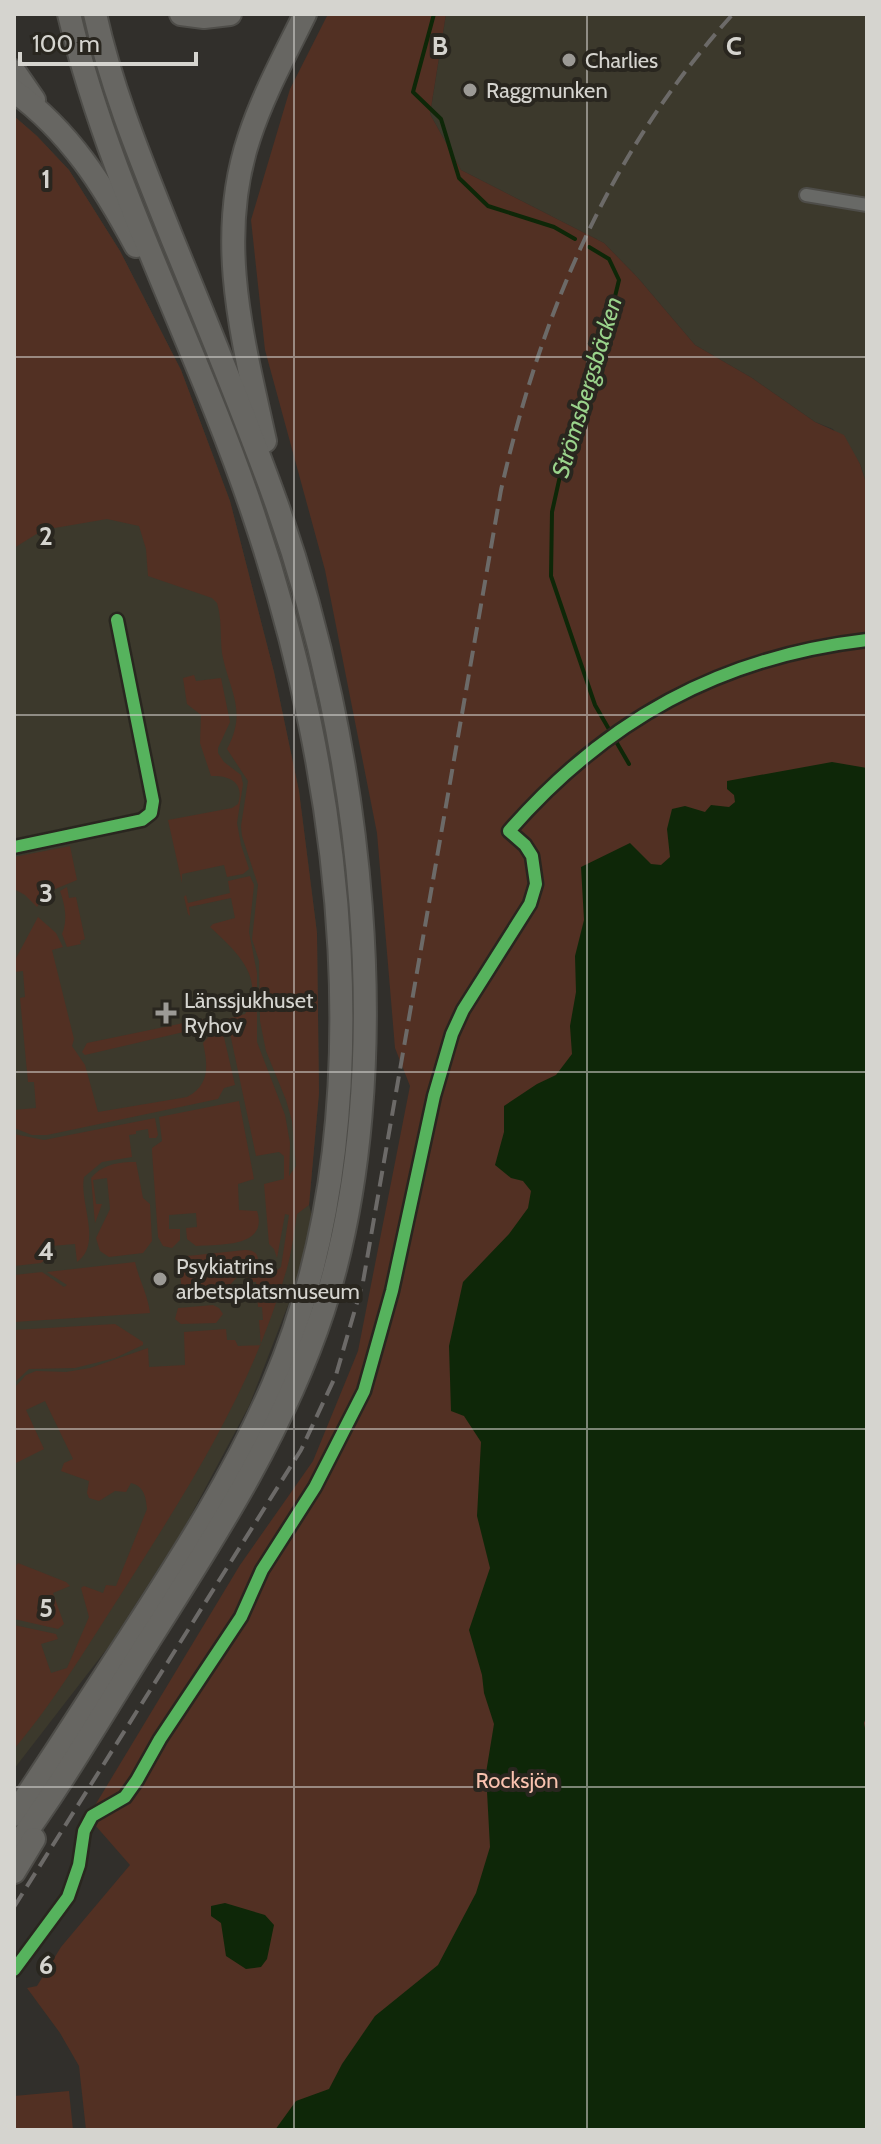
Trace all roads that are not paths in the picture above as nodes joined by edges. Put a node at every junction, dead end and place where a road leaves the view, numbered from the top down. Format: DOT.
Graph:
graph roads {
  1 [pos="69,14"];
  2 [pos="95,14"];
  3 [pos="181,14"];
  4 [pos="230,14"];
  5 [pos="305,14"];
  6 [pos="14,71"];
  7 [pos="14,91"];
  8 [pos="41,111"];
  9 [pos="806,195"];
  10 [pos="867,205"];
  11 [pos="191,348"];
  12 [pos="278,509"];
  13 [pos="117,620"];
  14 [pos="14,847"];
  15 [pos="87,1705"];
  16 [pos="69,1769"];
  17 [pos="14,1791"];
  18 [pos="14,1815"];
  19 [pos="14,1849"];
  20 [pos="14,1872"];
  1 -- 11 [label="highway"];
  2 -- 12 [label="highway"];
  3 -- 4 [label="highway"];
  5 -- 12 [label="highway"];
  6 -- 8 [label="highway"];
  7 -- 8 [label="highway"];
  8 -- 11 [label="highway"];
  9 -- 10 [label="street"];
  11 -- 15 [label="highway"];
  12 -- 16 [label="highway"];
  13 -- 14 [label="street"];
  15 -- 17 [label="highway"];
  15 -- 18 [label="highway"];
  16 -- 19 [label="highway"];
  16 -- 20 [label="highway"];
}
